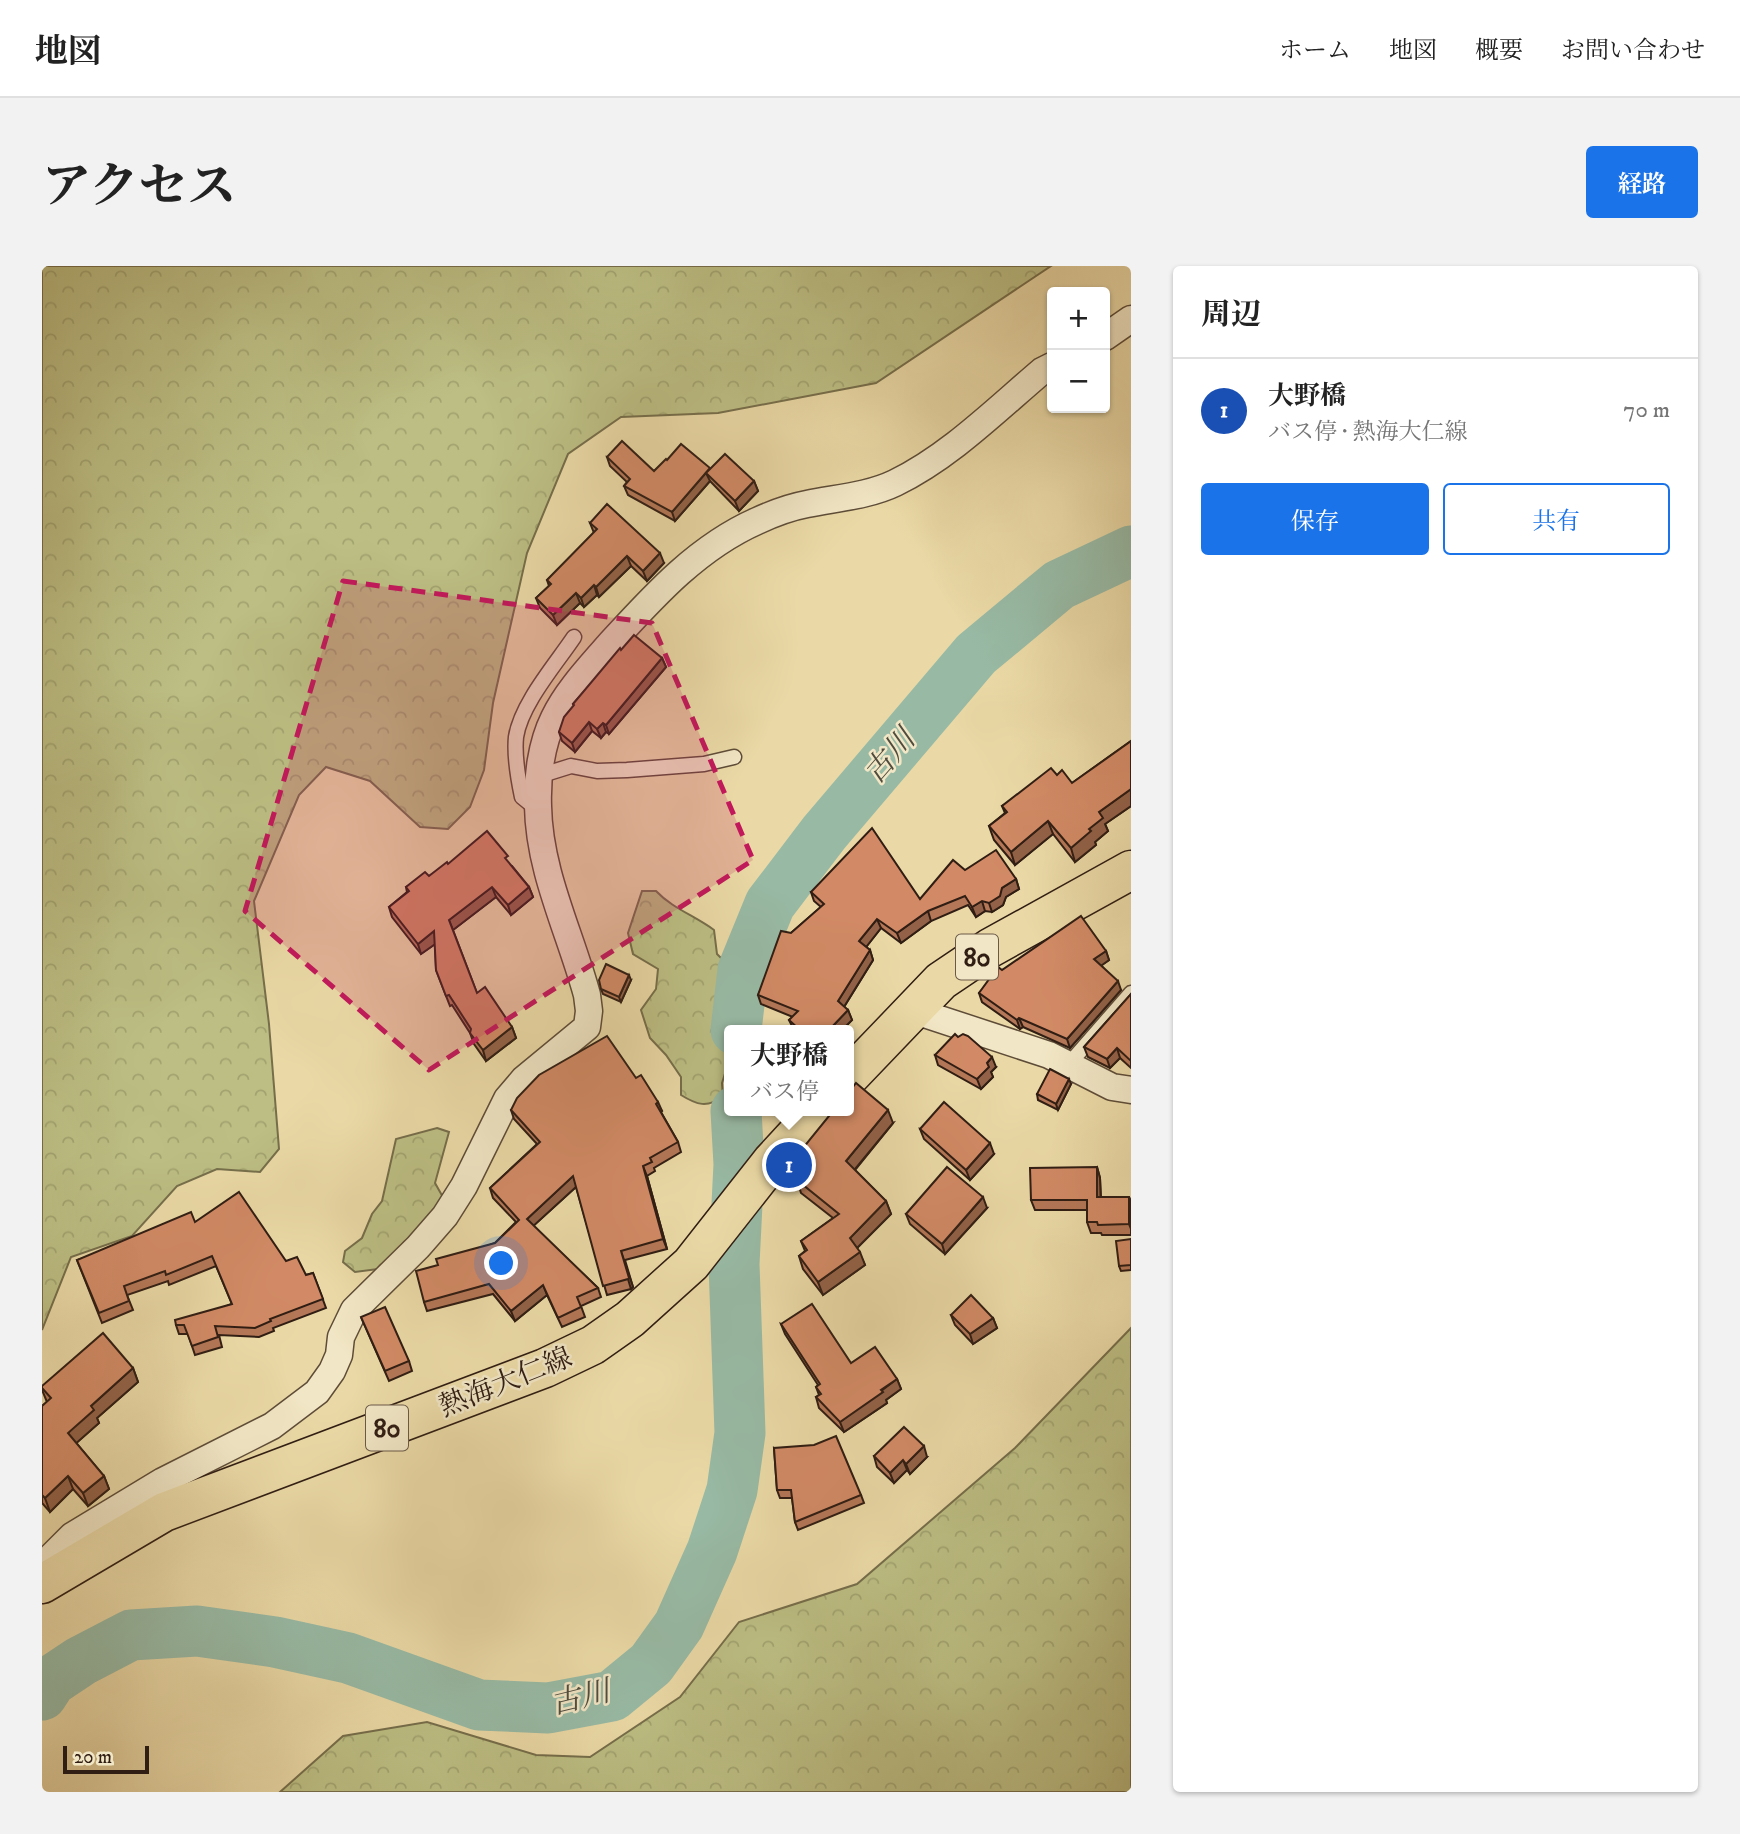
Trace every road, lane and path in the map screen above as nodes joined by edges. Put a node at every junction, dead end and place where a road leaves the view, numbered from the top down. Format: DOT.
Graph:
graph roads {
  1 [pos="1131,319"];
  2 [pos="1110,334"];
  3 [pos="1047,368"];
  4 [pos="574,637"];
  5 [pos="734,757"];
  6 [pos="539,776"];
  7 [pos="538,810"];
  8 [pos="1131,870"];
  9 [pos="1131,993"];
  10 [pos="912,1010"];
  11 [pos="1069,1063"];
  12 [pos="854,1073"];
  13 [pos="1131,1090"];
  14 [pos="813,1116"];
  15 [pos="42,1566"];
  16 [pos="42,1584"];
  1 -- 2 [label="street"];
  3 -- 6 [label="street"];
  4 -- 7 [label="lane"];
  5 -- 6 [label="lane"];
  6 -- 7 [label="street"];
  7 -- 15 [label="street"];
  8 -- 10 [label="main road, 80"];
  9 -- 11 [label="lane"];
  10 -- 11 [label="street"];
  10 -- 12 [label="main road, 80"];
  11 -- 13 [label="street"];
  14 -- 16 [label="main road, 熱海大仁線 / 80"];
}
